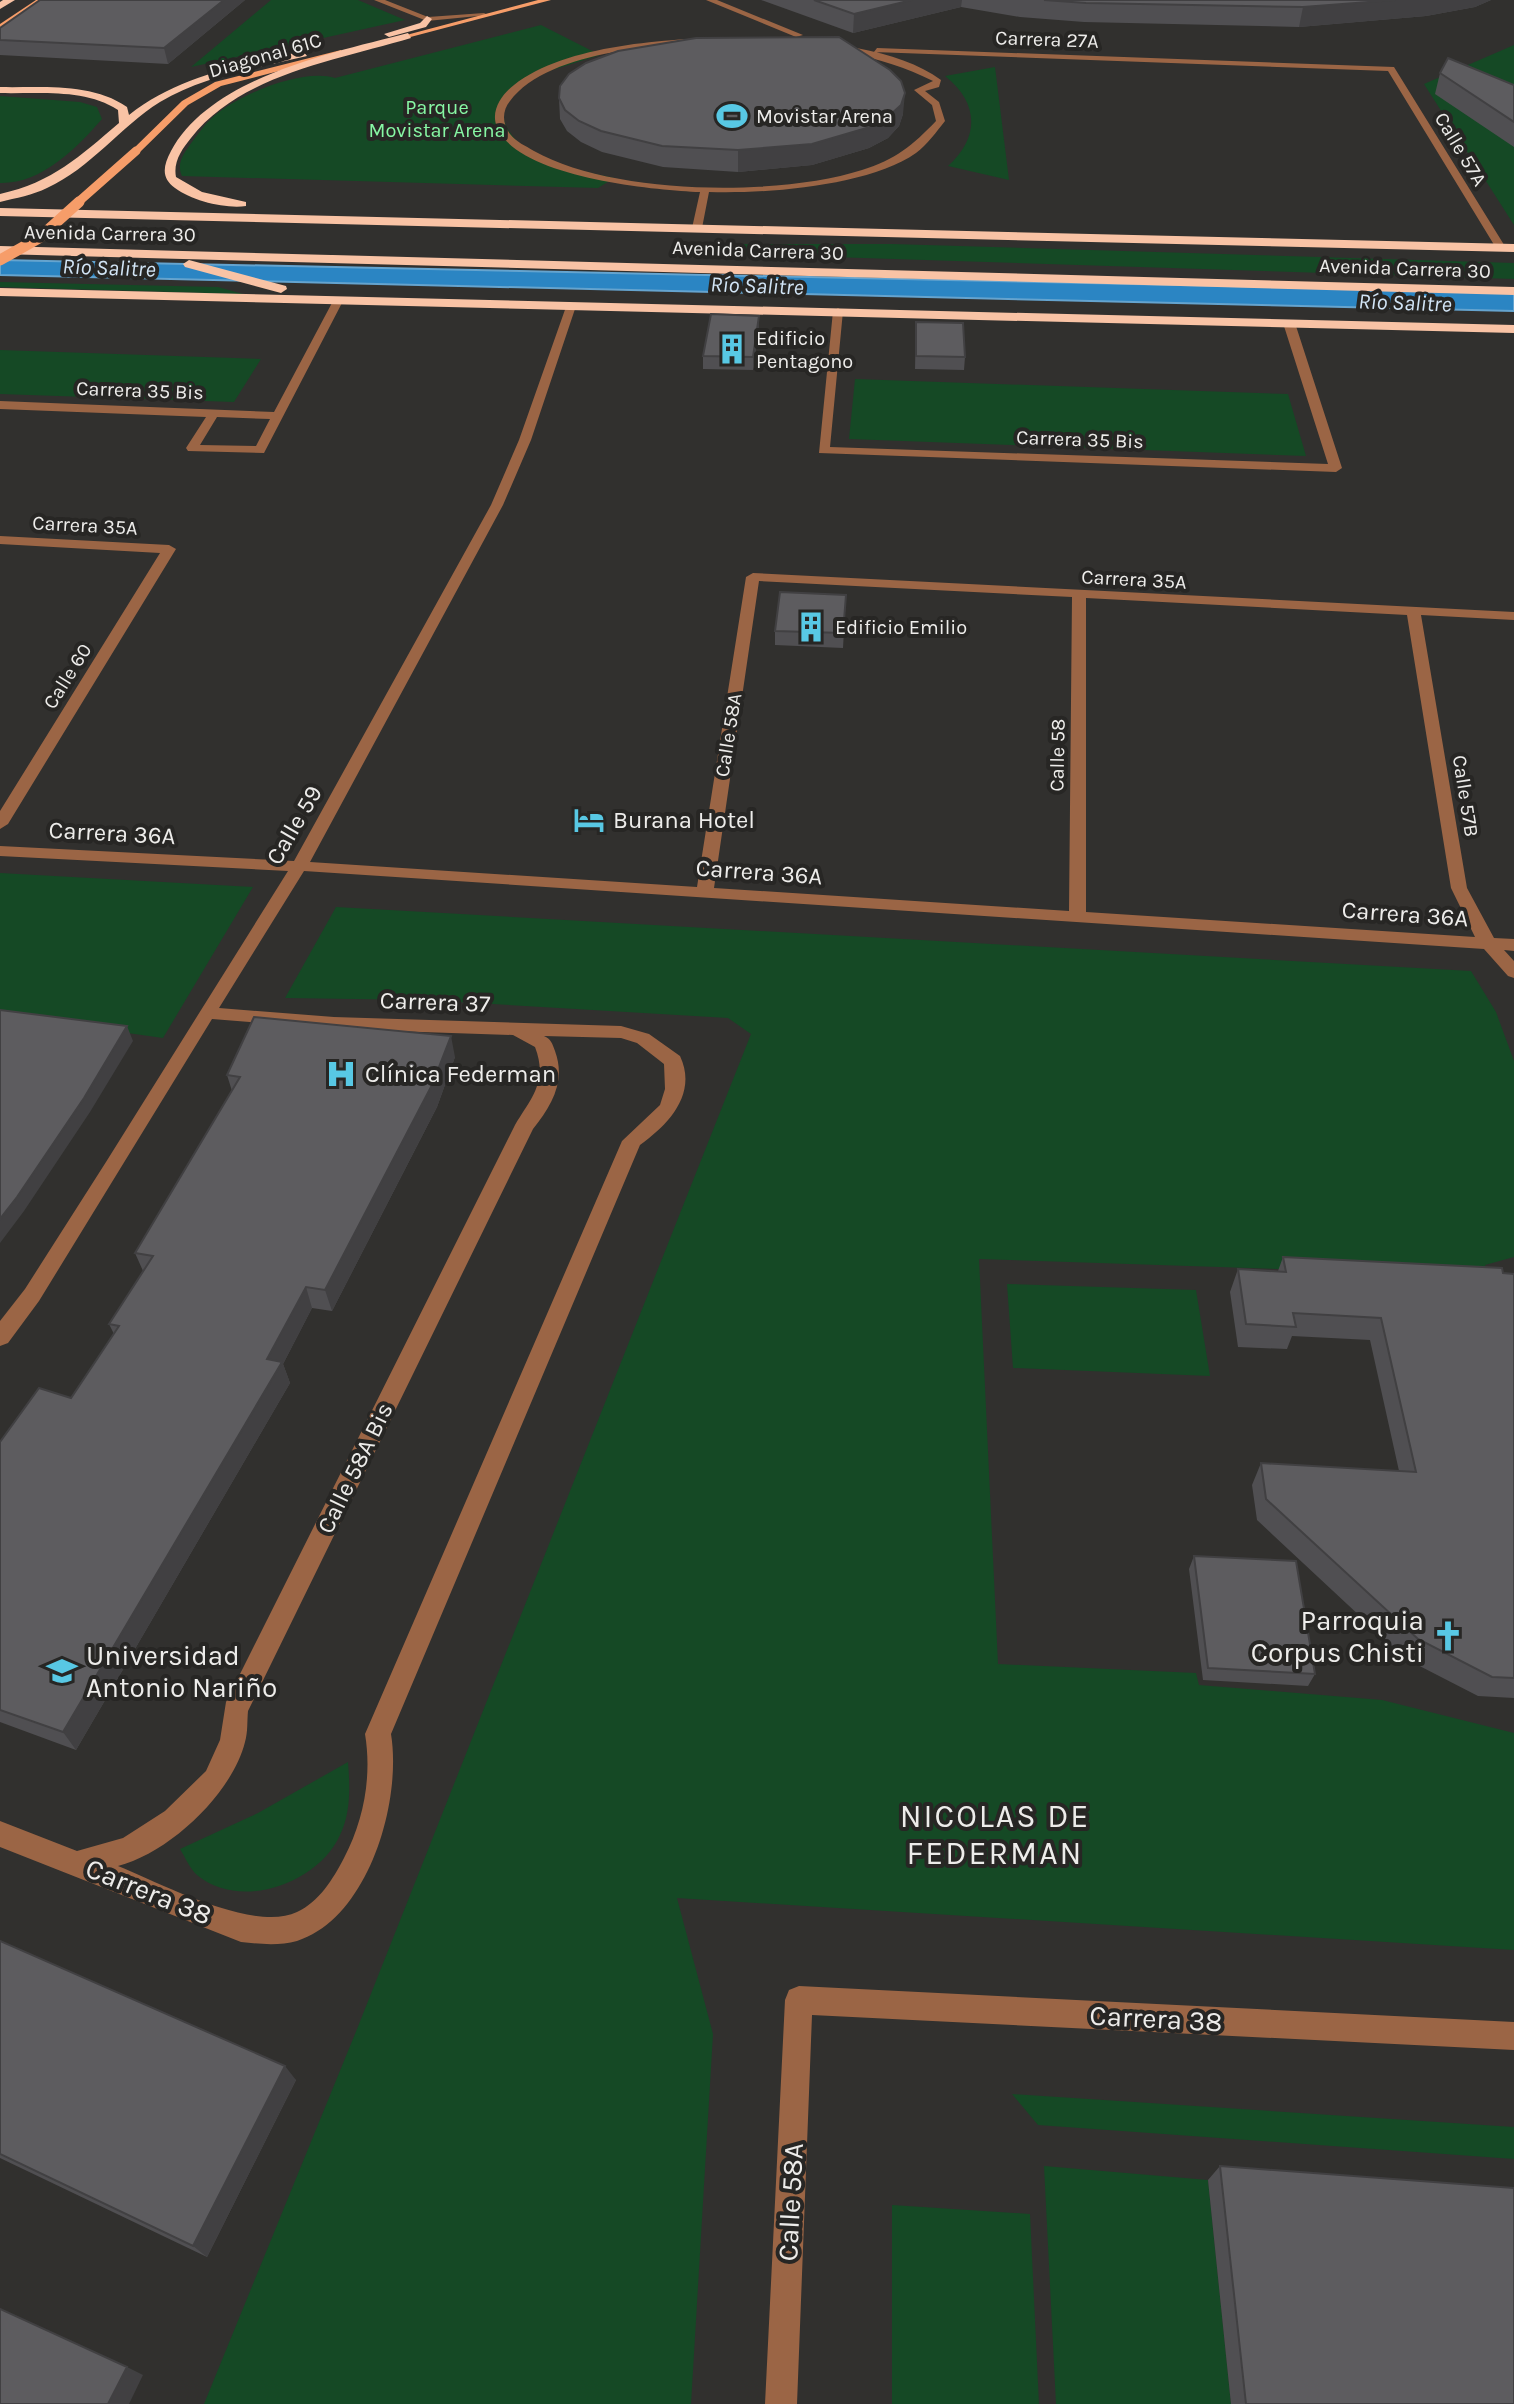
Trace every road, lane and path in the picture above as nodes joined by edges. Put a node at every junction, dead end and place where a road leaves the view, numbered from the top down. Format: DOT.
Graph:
graph roads {
  1 [pos="11,0"];
  2 [pos="41,0"];
  3 [pos="378,0"];
  4 [pos="547,0"];
  5 [pos="710,0"];
  6 [pos="0,7"];
  7 [pos="484,15"];
  8 [pos="427,19"];
  9 [pos="0,28"];
  10 [pos="408,36"];
  11 [pos="1391,69"];
  12 [pos="0,90"];
  13 [pos="124,122"];
  14 [pos="705,190"];
  15 [pos="0,198"];
  16 [pos="0,212"];
  17 [pos="363,219"];
  18 [pos="697,228"];
  19 [pos="1507,248"];
  20 [pos="0,250"];
  21 [pos="91,252"];
  22 [pos="0,260"];
  23 [pos="1514,291"];
  24 [pos="0,292"];
  25 [pos="338,301"];
  26 [pos="571,306"];
  27 [pos="838,311"];
  28 [pos="1289,323"];
  29 [pos="1514,329"];
  30 [pos="0,405"];
  31 [pos="214,413"];
  32 [pos="278,416"];
  33 [pos="0,540"];
  34 [pos="169,549"];
  35 [pos="753,577"];
  36 [pos="1079,596"];
  37 [pos="1413,611"];
  38 [pos="1514,616"];
  39 [pos="0,824"];
  40 [pos="0,851"];
  41 [pos="299,866"];
  42 [pos="705,892"];
  43 [pos="1077,915"];
  44 [pos="1487,944"];
  45 [pos="1514,945"];
  46 [pos="1514,972"];
  47 [pos="207,1012"];
  48 [pos="514,1029"];
  49 [pos="0,1337"];
  50 [pos="0,1834"];
  51 [pos="80,1863"];
  52 [pos="301,1926"];
  53 [pos="799,2000"];
  54 [pos="1514,2036"];
  55 [pos="781,2404"];
  1 -- 6 [label="highway"];
  2 -- 9 [label="main road"];
  3 -- 8 [label="street"];
  4 -- 7 [label="main road, Diagonal 61C"];
  5 -- 11 [label="street, Carrera 27A"];
  7 -- 8 [label="street"];
  7 -- 10 [label="main road, Diagonal 61C"];
  8 -- 13 [label="highway"];
  10 -- 17 [label="highway"];
  10 -- 22 [label="main road, Diagonal 61C, bridge"];
  11 -- 19 [label="street, Calle 57A"];
  12 -- 13 [label="highway"];
  13 -- 15 [label="highway"];
  14 -- 14 [label="street"];
  14 -- 18 [label="street"];
  16 -- 17 [label="highway, Avenida Carrera 30"];
  17 -- 18 [label="highway, Avenida Carrera 30"];
  18 -- 19 [label="highway, Avenida Carrera 30"];
  20 -- 21 [label="highway, Avenida Carrera 30"];
  21 -- 23 [label="highway, Avenida Carrera 30"];
  21 -- 25 [label="highway"];
  24 -- 25 [label="highway"];
  25 -- 26 [label="highway"];
  25 -- 32 [label="street"];
  26 -- 27 [label="highway"];
  26 -- 41 [label="street, Calle 59"];
  27 -- 28 [label="highway"];
  27 -- 28 [label="street, Carrera 35 Bis"];
  28 -- 29 [label="highway"];
  30 -- 31 [label="street, Carrera 35 Bis"];
  31 -- 32 [label="street, Carrera 35 Bis"];
  31 -- 32 [label="street"];
  33 -- 34 [label="street, Carrera 35A"];
  34 -- 39 [label="street, Calle 60"];
  35 -- 36 [label="street, Carrera 35A"];
  35 -- 42 [label="street, Calle 58A"];
  36 -- 37 [label="street, Carrera 35A"];
  36 -- 43 [label="street, Calle 58"];
  37 -- 38 [label="street, Carrera 35A"];
  37 -- 44 [label="street, Calle 57B"];
  40 -- 41 [label="street, Carrera 36A"];
  41 -- 42 [label="street, Carrera 36A"];
  41 -- 47 [label="street, Calle 59"];
  42 -- 43 [label="street, Carrera 36A"];
  43 -- 44 [label="street, Carrera 36A"];
  44 -- 45 [label="street, Carrera 36A"];
  44 -- 46 [label="street, Calle 57B"];
  47 -- 48 [label="street, Carrera 37"];
  47 -- 49 [label="street, Calle 59"];
  48 -- 51 [label="street, Calle 58A Bis"];
  48 -- 52 [label="street, Carrera 37"];
  50 -- 51 [label="street, Carrera 38"];
  51 -- 52 [label="street, Carrera 38"];
  53 -- 54 [label="street, Carrera 38"];
  53 -- 55 [label="street, Calle 58A"];
}
